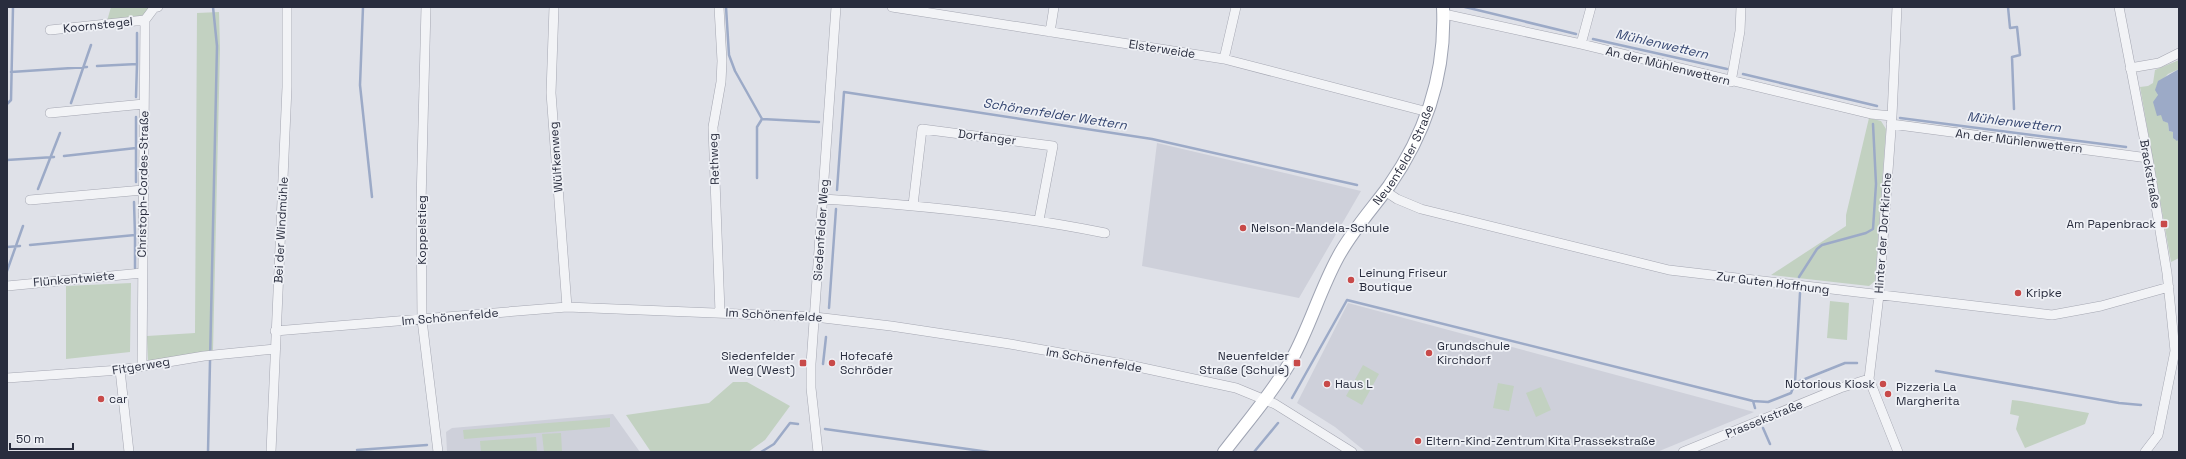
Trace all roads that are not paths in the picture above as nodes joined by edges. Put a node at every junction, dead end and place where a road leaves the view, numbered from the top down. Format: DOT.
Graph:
graph roads {
  1 [pos="158,7"];
  2 [pos="287,7"];
  3 [pos="426,7"];
  4 [pos="554,7"];
  5 [pos="719,7"];
  6 [pos="836,7"];
  7 [pos="892,7"];
  8 [pos="1054,7"];
  9 [pos="1236,7"];
  10 [pos="1591,7"];
  11 [pos="1741,7"];
  12 [pos="1897,7"];
  13 [pos="2119,7"];
  14 [pos="1443,11"];
  15 [pos="145,20"];
  16 [pos="50,30"];
  17 [pos="1050,32"];
  18 [pos="1581,44"];
  19 [pos="2179,52"];
  20 [pos="1224,59"];
  21 [pos="2130,68"];
  22 [pos="1731,82"];
  23 [pos="144,104"];
  24 [pos="1428,112"];
  25 [pos="50,114"];
  26 [pos="1892,120"];
  27 [pos="2148,158"];
  28 [pos="143,190"];
  29 [pos="1385,191"];
  30 [pos="823,199"];
  31 [pos="30,200"];
  32 [pos="913,205"];
  33 [pos="1039,220"];
  34 [pos="1105,233"];
  35 [pos="142,273"];
  36 [pos="7,286"];
  37 [pos="2169,287"];
  38 [pos="1879,295"];
  39 [pos="567,307"];
  40 [pos="720,312"];
  41 [pos="815,317"];
  42 [pos="422,320"];
  43 [pos="275,331"];
  44 [pos="275,349"];
  45 [pos="142,366"];
  46 [pos="120,370"];
  47 [pos="7,378"];
  48 [pos="1868,379"];
  49 [pos="1265,399"];
  50 [pos="128,452"];
  51 [pos="271,452"];
  52 [pos="438,452"];
  53 [pos="818,452"];
  54 [pos="1224,452"];
  55 [pos="1352,452"];
  56 [pos="1683,452"];
  57 [pos="1898,452"];
  58 [pos="2145,452"];
  1 -- 15 [label="street"];
  2 -- 43 [label="street, Bei der Windmühle"];
  3 -- 42 [label="street, Koppelstieg"];
  4 -- 39 [label="street, Wülfkenweg"];
  5 -- 40 [label="street, Rethweg"];
  6 -- 30 [label="street, Siedenfelder Weg"];
  7 -- 17 [label="street, Elsterweide"];
  8 -- 17 [label="street"];
  9 -- 20 [label="street"];
  10 -- 18 [label="street"];
  11 -- 22 [label="street"];
  12 -- 26 [label="street, Hinter der Dorfkirche"];
  13 -- 21 [label="street, Brackstraße"];
  14 -- 18 [label="street, An der Mühlenwettern"];
  14 -- 24 [label="main road, Neuenfelder Straße"];
  15 -- 16 [label="street, Koornstegel"];
  15 -- 23 [label="street, Christoph-Cordes-Straße"];
  17 -- 20 [label="street, Elsterweide"];
  18 -- 22 [label="street, An der Mühlenwettern"];
  19 -- 21 [label="street"];
  20 -- 24 [label="street, Elsterweide"];
  21 -- 27 [label="street, Brackstraße"];
  22 -- 26 [label="street, An der Mühlenwettern"];
  23 -- 25 [label="street"];
  23 -- 28 [label="street, Christoph-Cordes-Straße"];
  24 -- 29 [label="main road, Neuenfelder Straße"];
  26 -- 27 [label="street, An der Mühlenwettern"];
  26 -- 38 [label="street, Hinter der Dorfkirche"];
  27 -- 37 [label="street, Brackstraße"];
  28 -- 31 [label="street"];
  28 -- 35 [label="street, Christoph-Cordes-Straße"];
  29 -- 38 [label="street, Zur Guten Hoffnung"];
  29 -- 49 [label="main road, Neuenfelder Straße"];
  30 -- 32 [label="street"];
  30 -- 41 [label="street, Siedenfelder Weg"];
  32 -- 33 [label="street"];
  32 -- 33 [label="street, Dorfanger"];
  33 -- 34 [label="street"];
  35 -- 36 [label="street, Flünkentwiete"];
  35 -- 45 [label="street, Christoph-Cordes-Straße"];
  37 -- 38 [label="street, Zur Guten Hoffnung"];
  37 -- 58 [label="street, Brackstraße"];
  38 -- 48 [label="street, Hinter der Dorfkirche"];
  39 -- 40 [label="street, Im Schönenfelde"];
  39 -- 42 [label="street, Im Schönenfelde"];
  40 -- 41 [label="street, Im Schönenfelde"];
  41 -- 49 [label="street, Im Schönenfelde"];
  41 -- 53 [label="street, Siedenfelder Weg"];
  42 -- 43 [label="street, Im Schönenfelde"];
  42 -- 52 [label="street, Koppelstieg"];
  43 -- 44 [label="street, Bei der Windmühle"];
  44 -- 45 [label="street, Fitgerweg"];
  44 -- 51 [label="street, Bei der Windmühle"];
  45 -- 46 [label="street, Fitgerweg"];
  46 -- 47 [label="street, Fitgerweg"];
  46 -- 50 [label="street"];
  48 -- 56 [label="street, Prassekstraße"];
  48 -- 57 [label="street, Hinter der Dorfkirche"];
  49 -- 54 [label="main road, Neuenfelder Straße"];
  49 -- 55 [label="street"];
}
